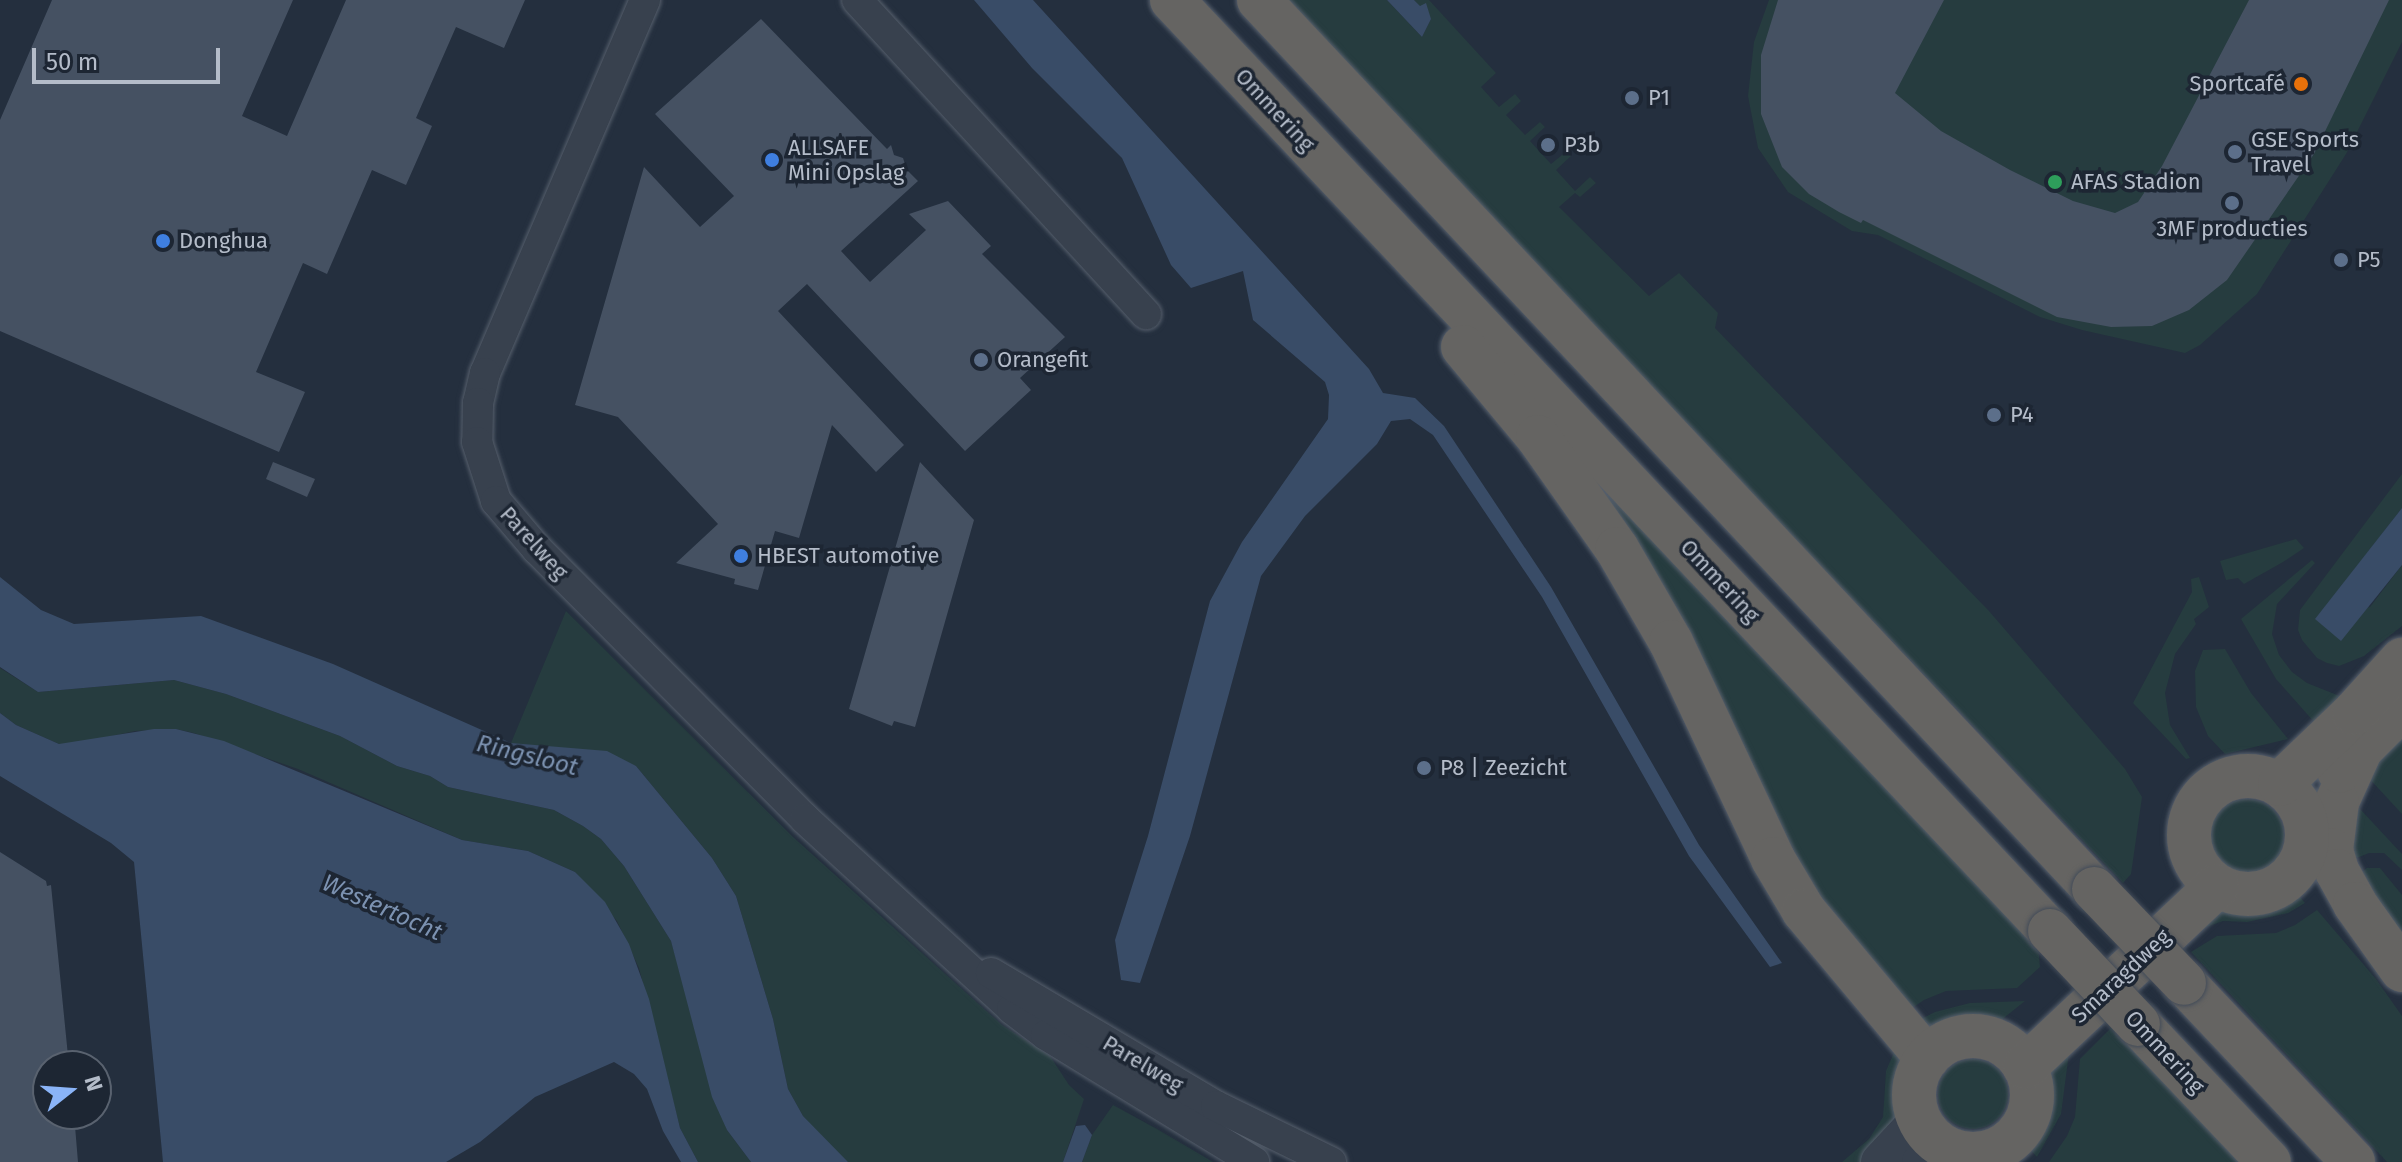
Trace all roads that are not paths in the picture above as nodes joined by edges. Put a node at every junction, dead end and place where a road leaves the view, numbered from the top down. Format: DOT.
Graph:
graph roads {
  1 [pos="645,0"];
  2 [pos="857,0"];
  3 [pos="1172,0"];
  4 [pos="1259,0"];
  5 [pos="1341,180"];
  6 [pos="1146,314"];
  7 [pos="2402,660"];
  8 [pos="2402,708"];
  9 [pos="2360,751"];
  10 [pos="2290,796"];
  11 [pos="2294,873"];
  12 [pos="2207,875"];
  13 [pos="959,958"];
  14 [pos="2402,970"];
  15 [pos="2402,998"];
  16 [pos="2016,1056"];
  17 [pos="1927,1058"];
  18 [pos="1929,1143"];
  19 [pos="2016,1153"];
  20 [pos="1254,1162"];
  21 [pos="1331,1162"];
  22 [pos="1880,1162"];
  23 [pos="2269,1162"];
  24 [pos="2353,1162"];
  1 -- 13 [label="street, Parelweg"];
  2 -- 6 [label="street"];
  3 -- 5 [label="highway, Ommering"];
  4 -- 24 [label="highway, bridge"];
  5 -- 17 [label="highway"];
  5 -- 23 [label="highway, Ommering, bridge"];
  7 -- 10 [label="highway"];
  8 -- 9 [label="highway"];
  9 -- 10 [label="highway"];
  9 -- 14 [label="highway"];
  10 -- 11 [label="highway"];
  10 -- 12 [label="highway"];
  11 -- 12 [label="highway"];
  11 -- 15 [label="highway"];
  12 -- 16 [label="highway, Smaragdweg"];
  13 -- 20 [label="street, Parelweg"];
  13 -- 21 [label="street, Parelweg"];
  16 -- 17 [label="highway"];
  16 -- 19 [label="highway"];
  17 -- 18 [label="highway"];
  18 -- 19 [label="highway"];
  18 -- 22 [label="street"];
}
